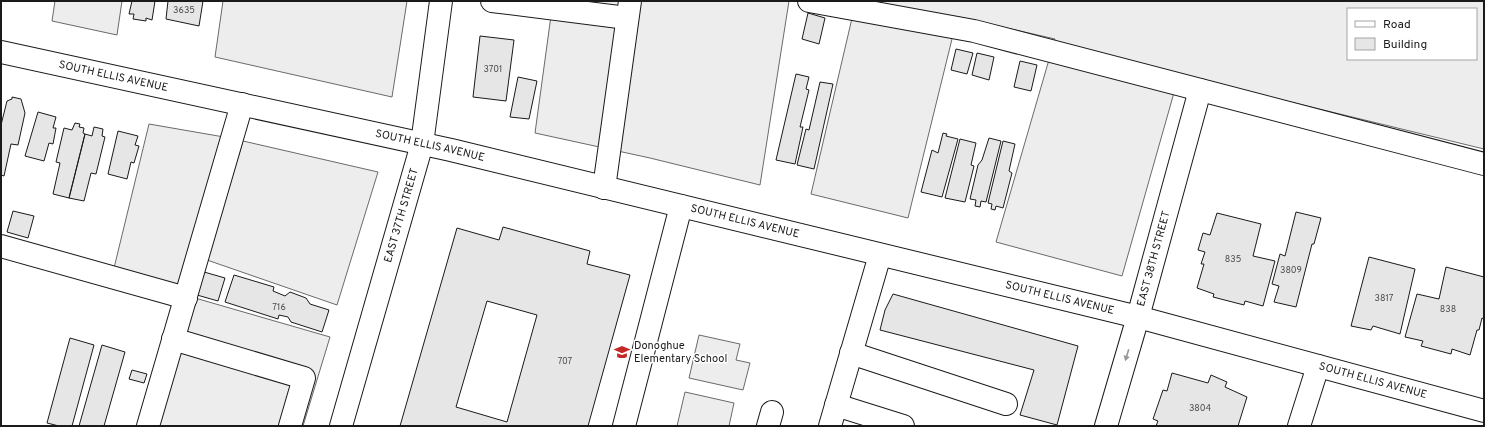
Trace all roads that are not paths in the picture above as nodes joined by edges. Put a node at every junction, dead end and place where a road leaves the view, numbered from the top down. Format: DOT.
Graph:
graph roads {
  1 [pos="441,1"];
  2 [pos="492,1"];
  3 [pos="809,1"];
  4 [pos="628,9"];
  5 [pos="1,52"];
  6 [pos="1200,90"];
  7 [pos="242,104"];
  8 [pos="422,144"];
  9 [pos="1484,164"];
  10 [pos="604,188"];
  11 [pos="680,206"];
  12 [pos="1,246"];
  13 [pos="880,255"];
  14 [pos="186,298"];
  15 [pos="1138,317"];
  16 [pos="173,340"];
  17 [pos="851,353"];
  18 [pos="1318,366"];
  19 [pos="1006,404"];
  20 [pos="836,405"];
  21 [pos="1484,411"];
  22 [pos="150,425"];
  23 [pos="290,426"];
  24 [pos="341,426"];
  25 [pos="624,426"];
  26 [pos="830,426"];
  27 [pos="903,426"];
  28 [pos="1106,426"];
  29 [pos="1299,426"];
  1 -- 8 [label="street, EAST 37TH STREET"];
  2 -- 4 [label="street"];
  3 -- 6 [label="street"];
  4 -- 10 [label="street"];
  5 -- 7 [label="street, SOUTH ELLIS AVENUE"];
  6 -- 9 [label="street"];
  6 -- 15 [label="street, EAST 38TH STREET"];
  7 -- 8 [label="street, SOUTH ELLIS AVENUE"];
  7 -- 14 [label="street"];
  8 -- 10 [label="street, SOUTH ELLIS AVENUE"];
  8 -- 24 [label="street, EAST 37TH STREET"];
  10 -- 11 [label="street, SOUTH ELLIS AVENUE"];
  11 -- 13 [label="street, SOUTH ELLIS AVENUE"];
  11 -- 25 [label="street"];
  12 -- 14 [label="street"];
  13 -- 15 [label="street, SOUTH ELLIS AVENUE"];
  13 -- 17 [label="street"];
  14 -- 16 [label="street"];
  15 -- 18 [label="street, SOUTH ELLIS AVENUE"];
  15 -- 28 [label="street, EAST 38TH STREET, one-way"];
  16 -- 22 [label="street"];
  16 -- 23 [label="street"];
  17 -- 19 [label="street"];
  17 -- 20 [label="street"];
  18 -- 21 [label="street, SOUTH ELLIS AVENUE"];
  18 -- 29 [label="street"];
  20 -- 26 [label="street"];
  20 -- 27 [label="street"];
}
